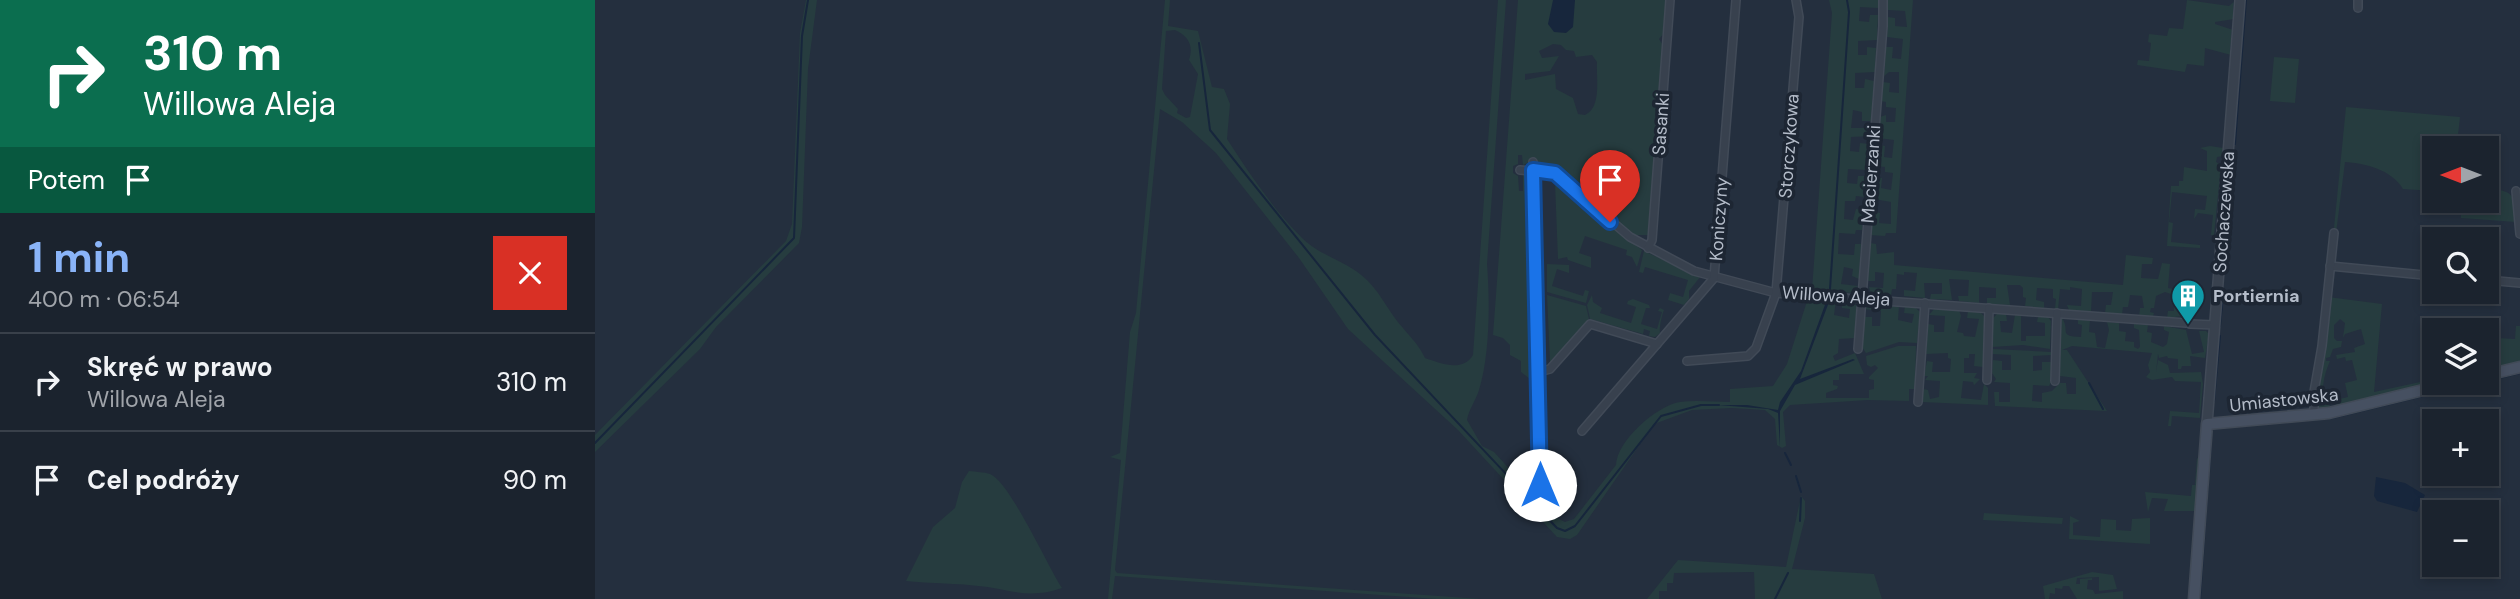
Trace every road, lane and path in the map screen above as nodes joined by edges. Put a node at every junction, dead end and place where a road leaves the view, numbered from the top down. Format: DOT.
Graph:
graph roads {
  1 [pos="1670,0"];
  2 [pos="1735,0"];
  3 [pos="1796,0"];
  4 [pos="1883,0"];
  5 [pos="2240,0"];
  6 [pos="1658,39"];
  7 [pos="1667,40"];
  8 [pos="1533,166"];
  9 [pos="1520,170"];
  10 [pos="2516,191"];
  11 [pos="2334,233"];
  12 [pos="2520,234"];
  13 [pos="1648,248"];
  14 [pos="2330,266"];
  15 [pos="2422,275"];
  16 [pos="1714,278"];
  17 [pos="2499,281"];
  18 [pos="2520,283"];
  19 [pos="1776,293"];
  20 [pos="1863,298"];
  21 [pos="1926,303"];
  22 [pos="1989,308"];
  23 [pos="2057,313"];
  24 [pos="2215,325"];
  25 [pos="1657,344"];
  26 [pos="1858,349"];
  27 [pos="1687,361"];
  28 [pos="2520,367"];
  29 [pos="1539,372"];
  30 [pos="2499,372"];
  31 [pos="1987,380"];
  32 [pos="2056,381"];
  33 [pos="2422,390"];
  34 [pos="1918,402"];
  35 [pos="2314,415"];
  36 [pos="2207,424"];
  37 [pos="1582,431"];
  38 [pos="1540,485"];
  39 [pos="2194,599"];
  1 -- 7 [label="street, Sasanki"];
  2 -- 16 [label="street, Koniczyny"];
  3 -- 19 [label="street, Storczykowa"];
  4 -- 20 [label="street, Macierzanki"];
  5 -- 24 [label="street, Sochaczewska"];
  6 -- 7 [label="street"];
  7 -- 13 [label="street, Sasanki"];
  8 -- 9 [label="street, Willowa Aleja"];
  8 -- 13 [label="street, Willowa Aleja"];
  8 -- 29 [label="street"];
  10 -- 12 [label="street"];
  11 -- 14 [label="street"];
  13 -- 16 [label="street, Willowa Aleja"];
  14 -- 15 [label="street"];
  14 -- 35 [label="street"];
  16 -- 19 [label="street, Willowa Aleja"];
  16 -- 25 [label="street, Koniczyny"];
  17 -- 18 [label="street"];
  19 -- 20 [label="street, Willowa Aleja"];
  19 -- 27 [label="street, Storczykowa"];
  20 -- 21 [label="street, Willowa Aleja"];
  20 -- 26 [label="street, Macierzanki"];
  21 -- 22 [label="street, Willowa Aleja"];
  21 -- 34 [label="street"];
  22 -- 23 [label="street, Willowa Aleja"];
  22 -- 31 [label="street"];
  23 -- 24 [label="street, Willowa Aleja"];
  23 -- 32 [label="street"];
  24 -- 36 [label="street, Sochaczewska"];
  25 -- 29 [label="street"];
  25 -- 37 [label="street, Koniczyny"];
  28 -- 30 [label="main road"];
  29 -- 38 [label="street"];
  33 -- 35 [label="main road, Umiastowska"];
  35 -- 36 [label="main road, Umiastowska"];
  36 -- 39 [label="main road, Umiastowska"];
}
